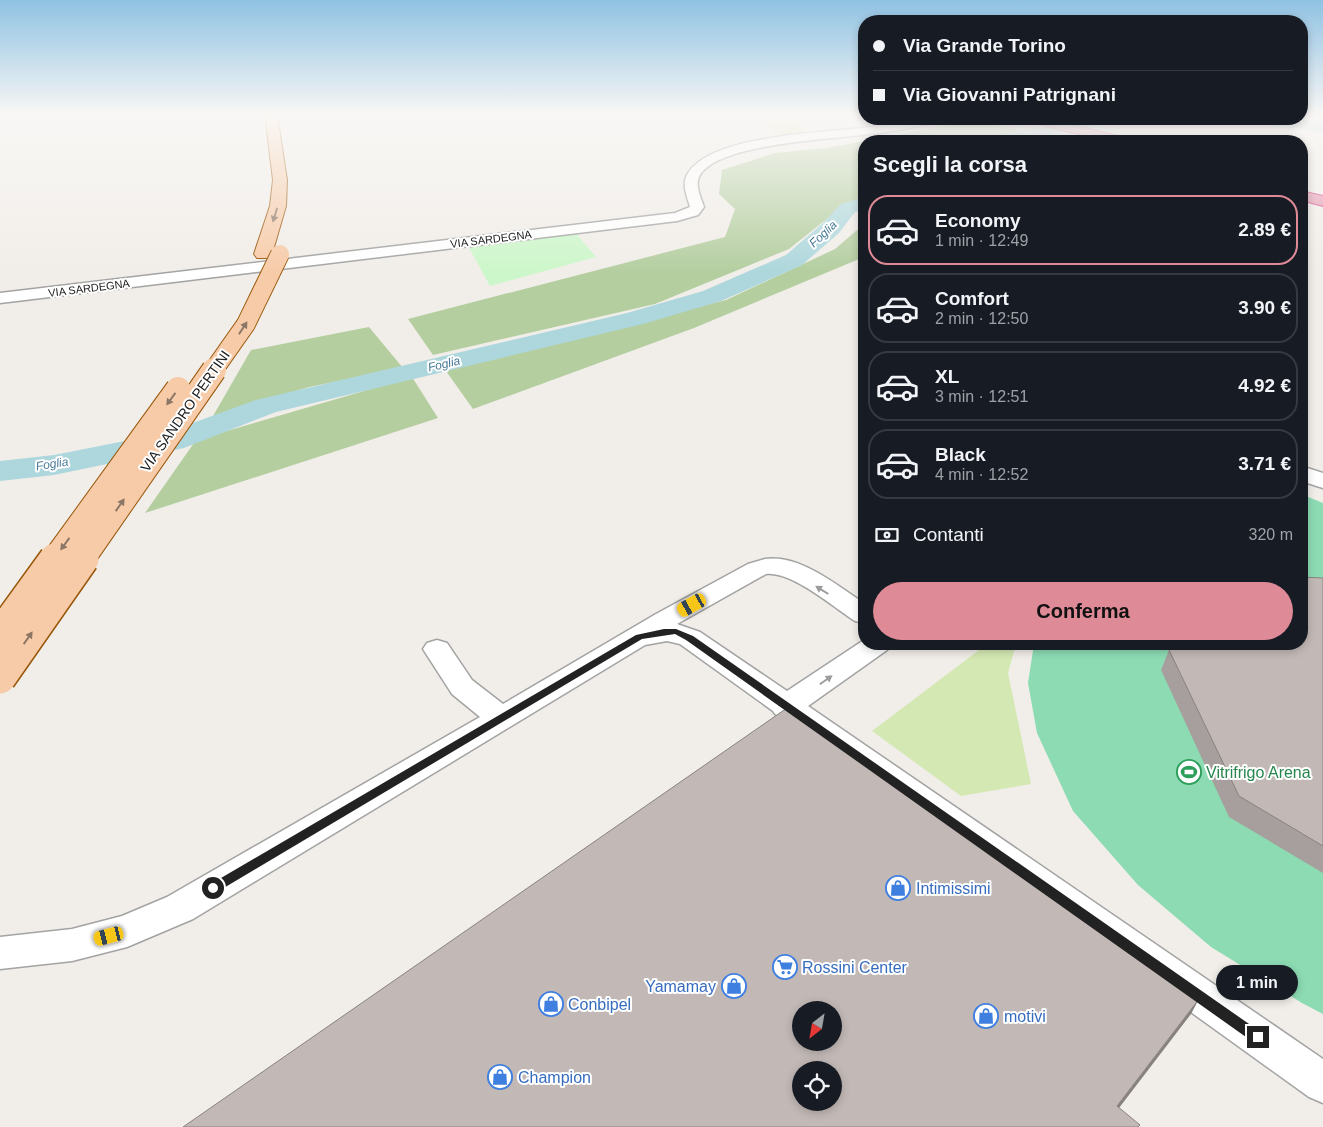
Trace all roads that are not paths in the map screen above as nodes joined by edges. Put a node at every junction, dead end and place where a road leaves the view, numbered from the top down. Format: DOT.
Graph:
graph roads {
  1 [pos="278,168"];
  2 [pos="699,168"];
  3 [pos="1308,191"];
  4 [pos="1323,194"];
  5 [pos="1308,197"];
  6 [pos="1323,201"];
  7 [pos="293,204"];
  8 [pos="289,221"];
  9 [pos="276,248"];
  10 [pos="0,298"];
  11 [pos="1308,476"];
  12 [pos="1323,481"];
  13 [pos="858,611"];
  14 [pos="0,634"];
  15 [pos="639,637"];
  16 [pos="437,649"];
  17 [pos="868,650"];
  18 [pos="0,678"];
  19 [pos="785,707"];
  20 [pos="502,718"];
  21 [pos="0,953"];
  22 [pos="1323,1083"];
  1 -- 9 [label="main road, VIA SANDRO PERTINI, one-way"];
  2 -- 10 [label="street, VIA SARDEGNA"];
  3 -- 4 [label="highway"];
  5 -- 6 [label="highway"];
  7 -- 8 [label="main road"];
  9 -- 14 [label="main road, VIA SANDRO PERTINI, one-way, bridge"];
  18 -- 9 [label="main road, VIA SANDRO PERTINI, one-way, bridge"];
  11 -- 12 [label="street"];
  13 -- 15 [label="street, one-way"];
  15 -- 19 [label="street"];
  15 -- 20 [label="street"];
  16 -- 20 [label="street"];
  19 -- 17 [label="street, one-way"];
  19 -- 22 [label="street"];
  20 -- 21 [label="street"];
}
